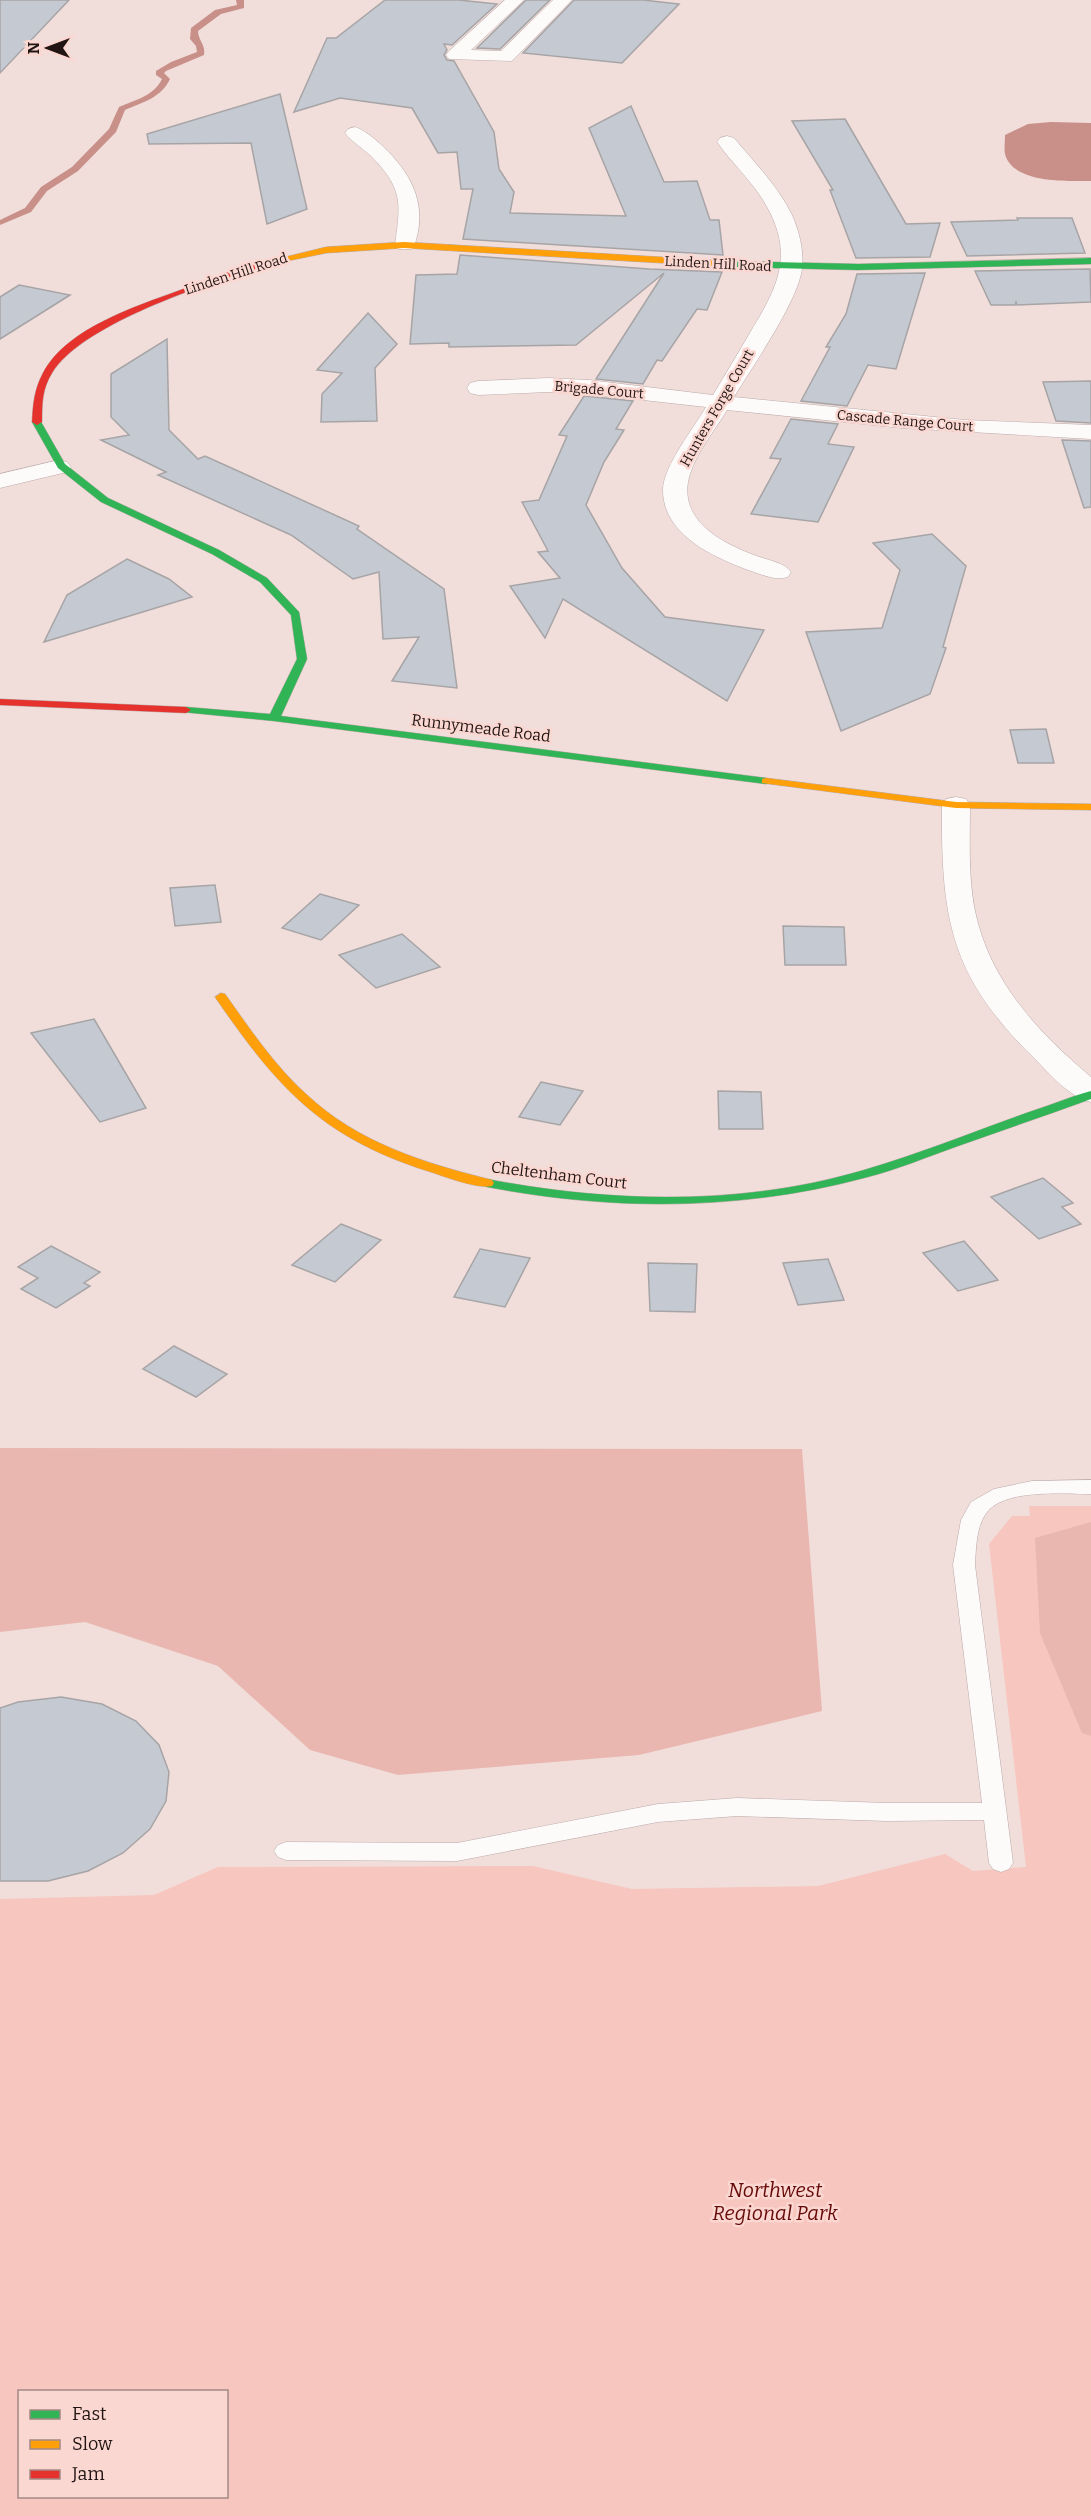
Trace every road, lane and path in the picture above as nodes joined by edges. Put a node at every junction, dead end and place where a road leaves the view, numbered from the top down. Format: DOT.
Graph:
graph roads {
  1 [pos="515,0"];
  2 [pos="563,0"];
  3 [pos="355,133"];
  4 [pos="727,142"];
  5 [pos="405,245"];
  6 [pos="1091,261"];
  7 [pos="792,267"];
  8 [pos="478,388"];
  9 [pos="721,402"];
  10 [pos="1091,432"];
  11 [pos="59,467"];
  12 [pos="0,481"];
  13 [pos="779,572"];
  14 [pos="0,702"];
  15 [pos="274,718"];
  16 [pos="956,805"];
  17 [pos="1091,807"];
  18 [pos="221,998"];
  19 [pos="1091,1094"];
  20 [pos="1091,1487"];
  21 [pos="994,1811"];
  22 [pos="286,1851"];
  23 [pos="1001,1863"];
  1 -- 2 [label="street"];
  3 -- 5 [label="street"];
  4 -- 7 [label="street"];
  5 -- 7 [label="street, Linden Hill Road"];
  5 -- 11 [label="street, Linden Hill Road"];
  6 -- 7 [label="street, Linden Hill Road"];
  7 -- 9 [label="street, Hunters Forge Court"];
  8 -- 9 [label="street, Brigade Court"];
  9 -- 10 [label="street, Cascade Range Court"];
  9 -- 13 [label="street, Hunters Forge Court"];
  11 -- 12 [label="street"];
  11 -- 15 [label="street, Linden Hill Road"];
  14 -- 15 [label="street, Runnymeade Road"];
  15 -- 16 [label="street, Runnymeade Road"];
  16 -- 17 [label="street"];
  16 -- 19 [label="street"];
  18 -- 19 [label="street, Cheltenham Court"];
  20 -- 21 [label="lane"];
  21 -- 22 [label="lane"];
  21 -- 23 [label="lane"];
}
